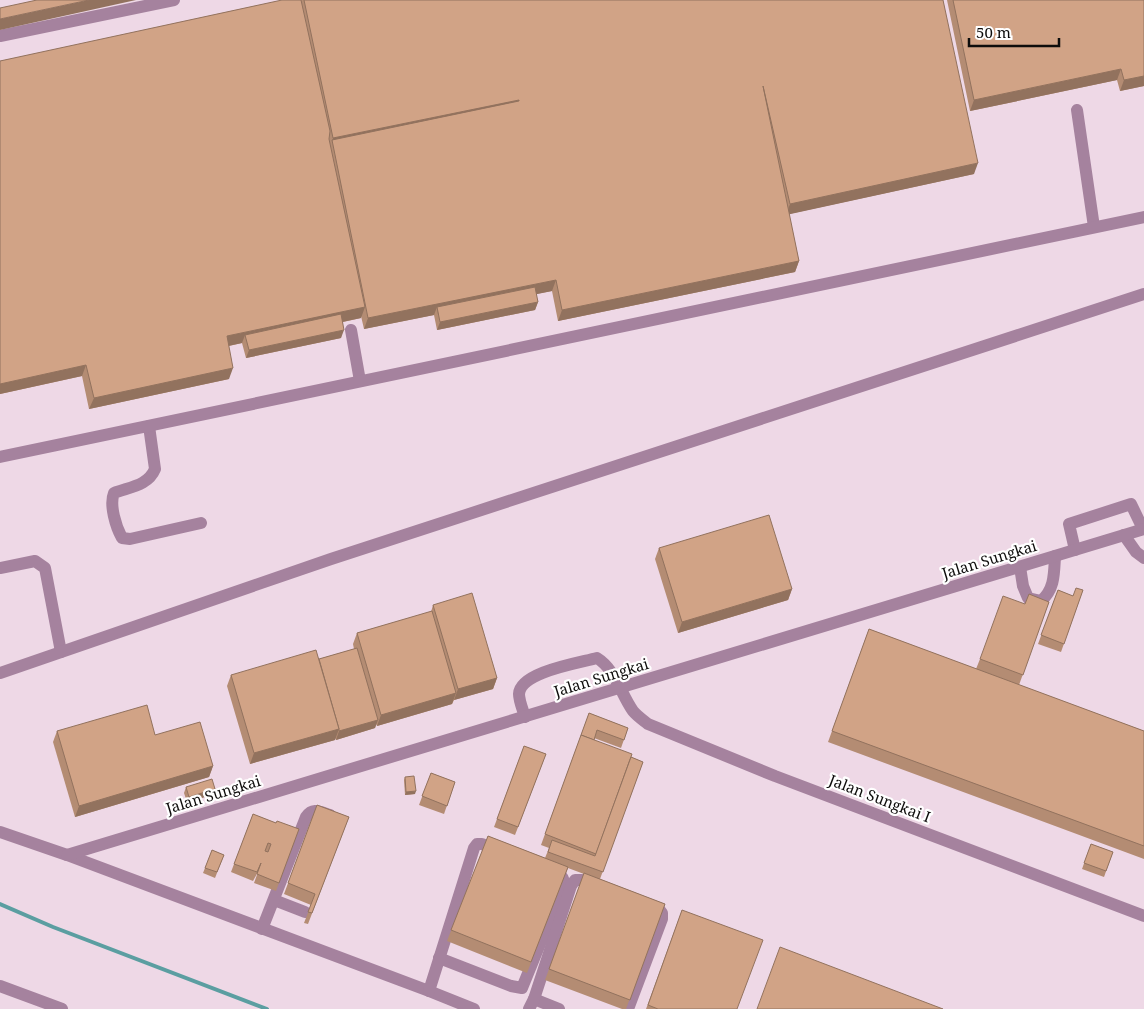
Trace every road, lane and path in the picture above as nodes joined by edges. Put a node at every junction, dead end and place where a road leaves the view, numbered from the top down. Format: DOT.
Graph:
graph roads {
  1 [pos="174,0"];
  2 [pos="0,36"];
  3 [pos="1077,110"];
  4 [pos="1144,216"];
  5 [pos="1094,227"];
  6 [pos="1144,294"];
  7 [pos="350,330"];
  8 [pos="360,381"];
  9 [pos="149,426"];
  10 [pos="0,457"];
  11 [pos="200,522"];
  12 [pos="1143,529"];
  13 [pos="1124,535"];
  14 [pos="1075,550"];
  15 [pos="1055,556"];
  16 [pos="1144,558"];
  17 [pos="1020,566"];
  18 [pos="0,568"];
  19 [pos="62,652"];
  20 [pos="0,673"];
  21 [pos="620,688"];
  22 [pos="525,717"];
  23 [pos="344,819"];
  24 [pos="0,832"];
  25 [pos="508,854"];
  26 [pos="67,855"];
  27 [pos="543,867"];
  28 [pos="608,890"];
  29 [pos="274,900"];
  30 [pos="633,900"];
  31 [pos="305,912"];
  32 [pos="1144,916"];
  33 [pos="262,929"];
  34 [pos="439,958"];
  35 [pos="0,986"];
  36 [pos="429,991"];
  37 [pos="532,1004"];
  38 [pos="62,1009"];
  39 [pos="474,1009"];
  40 [pos="559,1009"];
  41 [pos="628,1009"];
  1 -- 2 [label="street"];
  3 -- 5 [label="street"];
  4 -- 5 [label="street"];
  5 -- 8 [label="street"];
  6 -- 19 [label="street"];
  7 -- 8 [label="street"];
  8 -- 9 [label="street"];
  9 -- 10 [label="street"];
  9 -- 11 [label="street"];
  12 -- 13 [label="street, Jalan Sungkai"];
  12 -- 14 [label="street"];
  13 -- 14 [label="street, Jalan Sungkai"];
  13 -- 16 [label="street"];
  14 -- 15 [label="street, Jalan Sungkai"];
  15 -- 17 [label="street, Jalan Sungkai"];
  15 -- 17 [label="street"];
  17 -- 21 [label="street, Jalan Sungkai"];
  18 -- 19 [label="street"];
  19 -- 20 [label="street"];
  21 -- 22 [label="street, Jalan Sungkai"];
  21 -- 22 [label="street, Jalan Sungkai I"];
  21 -- 32 [label="street, Jalan Sungkai I"];
  22 -- 26 [label="street, Jalan Sungkai"];
  23 -- 29 [label="street"];
  24 -- 26 [label="street"];
  25 -- 34 [label="street"];
  26 -- 33 [label="street"];
  27 -- 34 [label="street"];
  28 -- 37 [label="street"];
  29 -- 31 [label="street"];
  29 -- 33 [label="street"];
  30 -- 41 [label="street"];
  33 -- 36 [label="street"];
  34 -- 36 [label="street"];
  35 -- 38 [label="street"];
  36 -- 39 [label="street"];
  37 -- 40 [label="street"];
}
